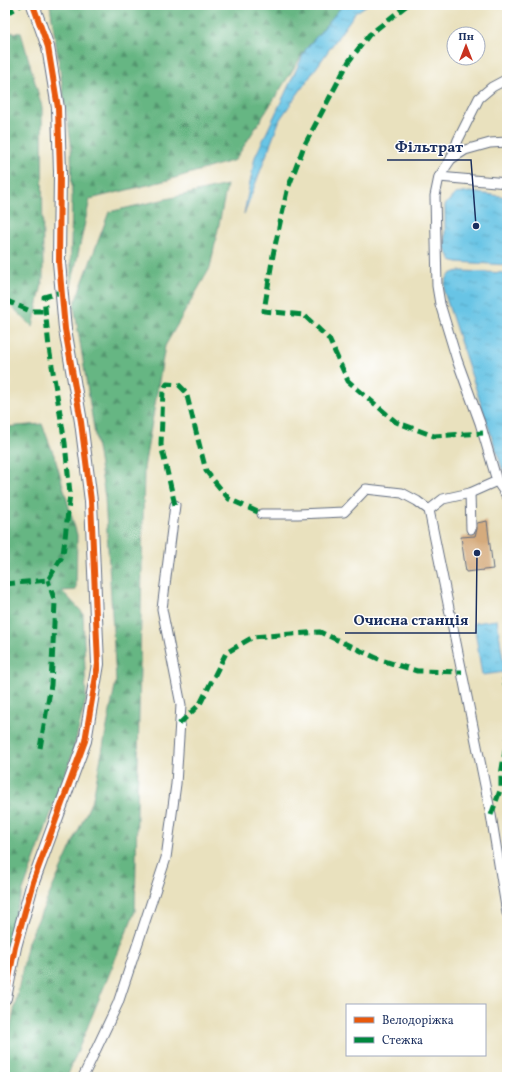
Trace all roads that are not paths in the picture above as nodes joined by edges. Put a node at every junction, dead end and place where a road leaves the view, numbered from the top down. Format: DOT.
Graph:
graph roads {
  1 [pos="33,5"];
  2 [pos="507,79"];
  3 [pos="507,142"];
  4 [pos="451,159"];
  5 [pos="439,177"];
  6 [pos="507,183"];
  7 [pos="497,481"];
  8 [pos="470,493"];
  9 [pos="507,496"];
  10 [pos="175,504"];
  11 [pos="429,510"];
  12 [pos="262,514"];
  13 [pos="471,529"];
  14 [pos="504,883"];
  15 [pos="507,913"];
  16 [pos="5,998"];
  17 [pos="83,1077"];
  1 -- 16 [label="main road"];
  2 -- 4 [label="lane"];
  3 -- 4 [label="lane"];
  4 -- 5 [label="lane"];
  5 -- 6 [label="lane"];
  5 -- 7 [label="lane"];
  7 -- 8 [label="lane"];
  7 -- 9 [label="lane"];
  8 -- 11 [label="lane"];
  8 -- 13 [label="lane"];
  10 -- 17 [label="lane"];
  11 -- 12 [label="lane"];
  11 -- 14 [label="lane"];
  14 -- 15 [label="lane"];
}
